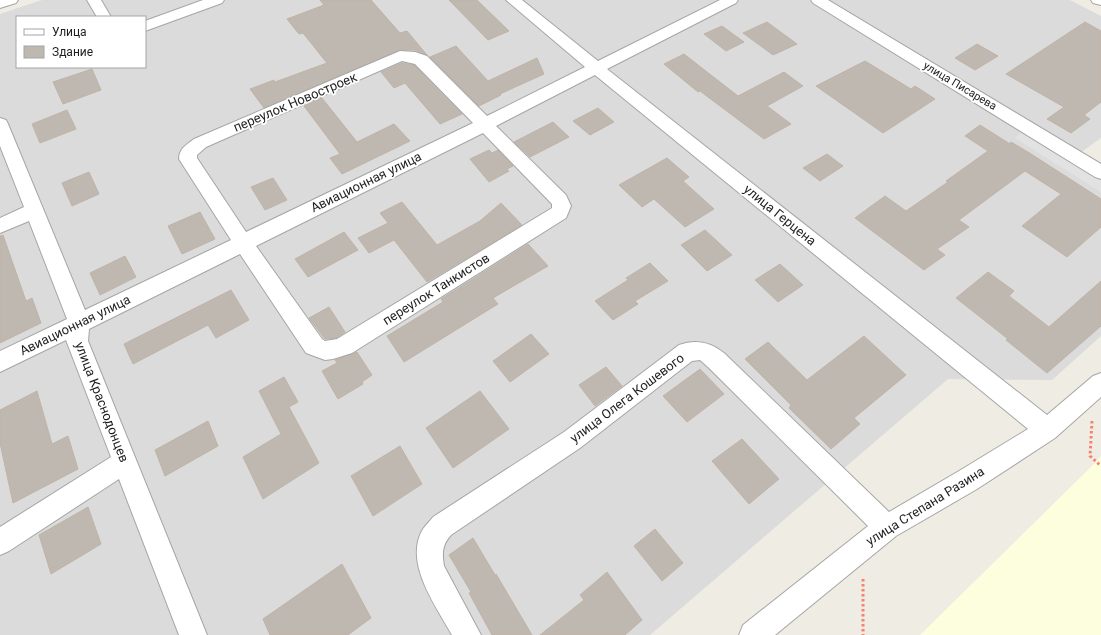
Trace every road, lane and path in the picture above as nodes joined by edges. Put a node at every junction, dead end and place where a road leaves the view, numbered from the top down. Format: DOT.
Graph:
graph roads {
  1 [pos="11,0"];
  2 [pos="94,0"];
  3 [pos="216,0"];
  4 [pos="513,0"];
  5 [pos="731,0"];
  6 [pos="818,0"];
  7 [pos="1098,0"];
  8 [pos="1101,1"];
  9 [pos="0,4"];
  10 [pos="103,16"];
  11 [pos="146,26"];
  12 [pos="596,68"];
  13 [pos="0,124"];
  14 [pos="484,125"];
  15 [pos="1101,172"];
  16 [pos="34,210"];
  17 [pos="0,226"];
  18 [pos="243,243"];
  19 [pos="79,322"];
  20 [pos="0,362"];
  21 [pos="1101,383"];
  22 [pos="1092,418"];
  23 [pos="1047,430"];
  24 [pos="125,462"];
  25 [pos="1101,466"];
  26 [pos="887,527"];
  27 [pos="0,542"];
  28 [pos="863,544"];
  29 [pos="193,635"];
  30 [pos="467,635"];
  31 [pos="753,635"];
  32 [pos="863,635"];
  1 -- 9 [label="street"];
  2 -- 10 [label="street"];
  3 -- 11 [label="street"];
  4 -- 12 [label="street, улица Герцена"];
  5 -- 12 [label="street, Авиационная улица"];
  6 -- 15 [label="street, улица Писарева"];
  7 -- 8 [label="street"];
  12 -- 14 [label="street, Авиационная улица"];
  12 -- 23 [label="street, улица Герцена"];
  13 -- 16 [label="street, улица Краснодонцев"];
  14 -- 18 [label="street, Авиационная улица"];
  14 -- 18 [label="street, переулок Новостроек"];
  14 -- 18 [label="street, переулок Танкистов"];
  16 -- 17 [label="street"];
  16 -- 19 [label="street, улица Краснодонцев"];
  18 -- 19 [label="street, Авиационная улица"];
  19 -- 20 [label="street, Авиационная улица"];
  19 -- 24 [label="street, улица Краснодонцев"];
  21 -- 23 [label="street, улица Степана Разина"];
  22 -- 25 [label="path"];
  23 -- 26 [label="street, улица Степана Разина"];
  24 -- 27 [label="street"];
  24 -- 29 [label="street, улица Краснодонцев"];
  26 -- 28 [label="street, улица Степана Разина"];
  26 -- 30 [label="street, улица Олега Кошевого"];
  28 -- 31 [label="street, улица Степана Разина"];
  28 -- 32 [label="path"];
}
